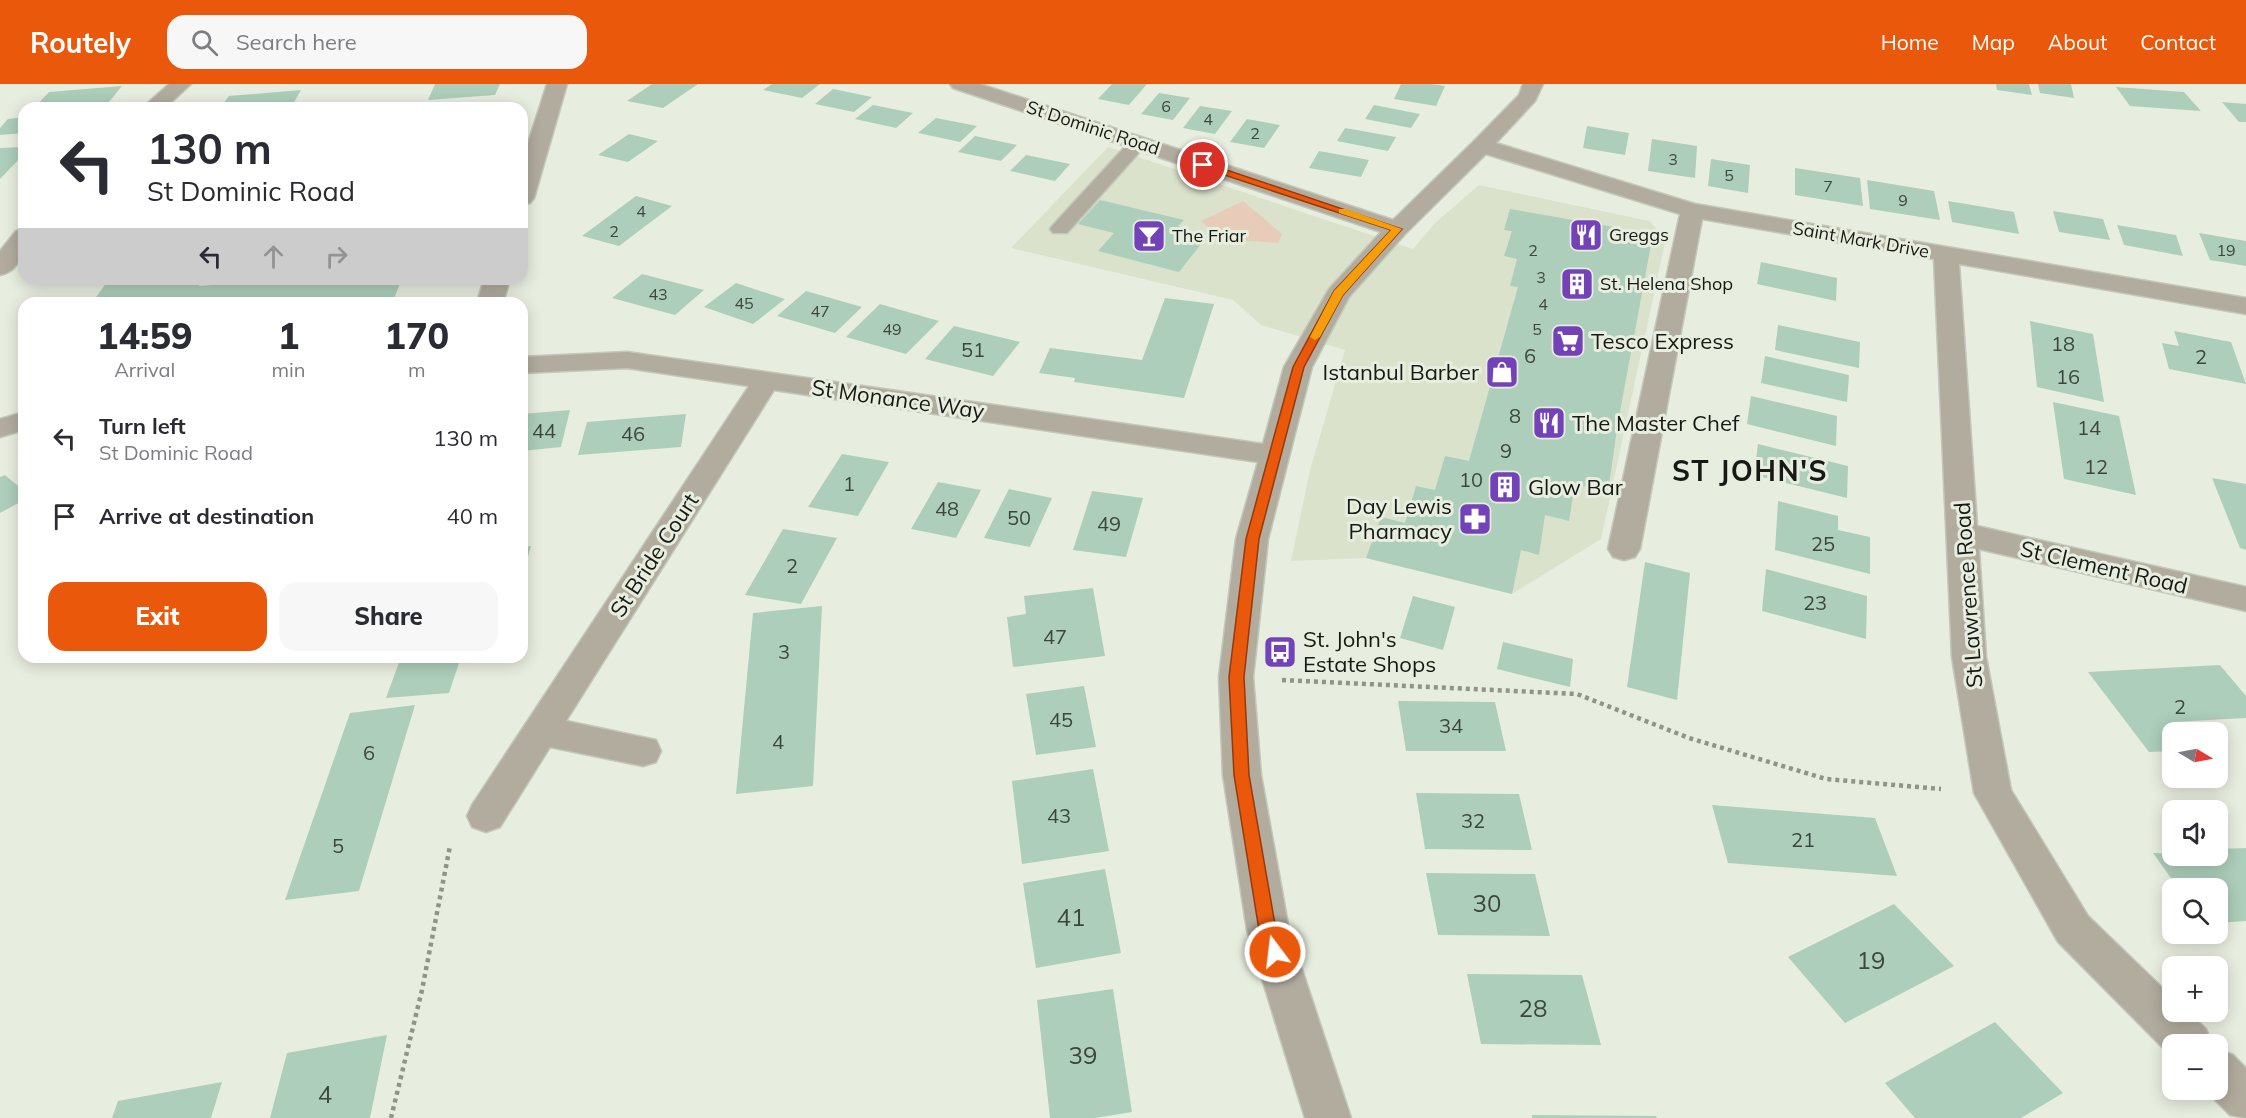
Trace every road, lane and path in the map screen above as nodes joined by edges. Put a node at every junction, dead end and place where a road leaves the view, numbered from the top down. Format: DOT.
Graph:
graph roads {
  1 [pos="181,84"];
  2 [pos="556,84"];
  3 [pos="960,84"];
  4 [pos="1533,84"];
  5 [pos="159,102"];
  6 [pos="1138,143"];
  7 [pos="1482,146"];
  8 [pos="528,178"];
  9 [pos="1692,210"];
  10 [pos="1397,229"];
  11 [pos="1060,230"];
  12 [pos="18,244"];
  13 [pos="1946,255"];
  14 [pos="0,267"];
  15 [pos="2246,306"];
  16 [pos="528,365"];
  17 [pos="767,380"];
  18 [pos="18,423"];
  19 [pos="0,428"];
  20 [pos="1274,454"];
  21 [pos="1963,534"];
  22 [pos="1624,549"];
  23 [pos="2246,599"];
  24 [pos="1236,677"];
  25 [pos="541,731"];
  26 [pos="643,751"];
  27 [pos="1993,794"];
  28 [pos="486,816"];
  29 [pos="2180,1034"];
  30 [pos="2228,1082"];
  31 [pos="2246,1099"];
  32 [pos="391,1118"];
  33 [pos="1328,1118"];
  1 -- 5 [label="street"];
  2 -- 8 [label="street"];
  3 -- 6 [label="street, St Dominic Road"];
  4 -- 7 [label="street"];
  6 -- 10 [label="street, St Dominic Road"];
  6 -- 11 [label="lane"];
  7 -- 9 [label="street, Saint Mark Drive"];
  7 -- 10 [label="street"];
  9 -- 13 [label="street, Saint Mark Drive"];
  9 -- 22 [label="street"];
  10 -- 20 [label="street"];
  12 -- 14 [label="street"];
  13 -- 15 [label="street, Saint Mark Drive"];
  13 -- 21 [label="street, St Lawrence Road"];
  16 -- 17 [label="street, St Monance Way"];
  17 -- 20 [label="street, St Monance Way"];
  17 -- 25 [label="street, St Bride Court"];
  18 -- 19 [label="street"];
  20 -- 24 [label="street"];
  21 -- 23 [label="street, St Clement Road"];
  21 -- 27 [label="street, St Lawrence Road"];
  24 -- 27 [label="path"];
  24 -- 33 [label="street"];
  25 -- 26 [label="street"];
  25 -- 28 [label="street, St Bride Court"];
  27 -- 29 [label="street, St Lawrence Road"];
  28 -- 32 [label="path"];
  30 -- 31 [label="street"];
}
